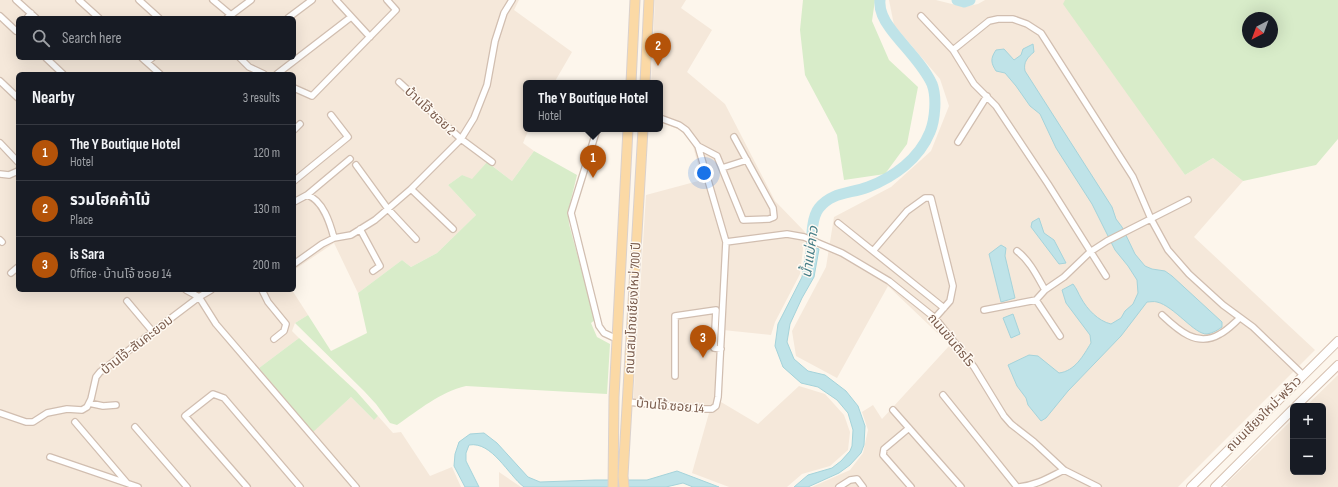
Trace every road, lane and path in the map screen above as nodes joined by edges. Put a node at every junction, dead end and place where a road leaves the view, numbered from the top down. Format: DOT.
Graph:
graph roads {
  1 [pos="16,0"];
  2 [pos="79,0"];
  3 [pos="139,0"];
  4 [pos="213,0"];
  5 [pos="251,0"];
  6 [pos="312,0"];
  7 [pos="336,0"];
  8 [pos="387,0"];
  9 [pos="512,0"];
  10 [pos="635,0"];
  11 [pos="649,0"];
  12 [pos="0,16"];
  13 [pos="29,16"];
  14 [pos="97,16"];
  15 [pos="157,16"];
  16 [pos="229,16"];
  17 [pos="291,16"];
  18 [pos="921,16"];
  19 [pos="351,17"];
  20 [pos="16,30"];
  21 [pos="370,37"];
  22 [pos="953,50"];
  23 [pos="296,59"];
  24 [pos="48,60"];
  25 [pos="145,60"];
  26 [pos="242,60"];
  27 [pos="295,60"];
  28 [pos="61,72"];
  29 [pos="158,72"];
  30 [pos="260,72"];
  31 [pos="280,72"];
  32 [pos="631,80"];
  33 [pos="645,80"];
  34 [pos="0,81"];
  35 [pos="399,82"];
  36 [pos="296,89"];
  37 [pos="16,96"];
  38 [pos="987,96"];
  39 [pos="331,115"];
  40 [pos="663,119"];
  41 [pos="300,124"];
  42 [pos="296,128"];
  43 [pos="596,132"];
  44 [pos="628,132"];
  45 [pos="643,132"];
  46 [pos="734,137"];
  47 [pos="461,139"];
  48 [pos="958,142"];
  49 [pos="0,143"];
  50 [pos="698,146"];
  51 [pos="350,159"];
  52 [pos="16,160"];
  53 [pos="747,160"];
  54 [pos="492,162"];
  55 [pos="356,165"];
  56 [pos="722,168"];
  57 [pos="16,172"];
  58 [pos="0,174"];
  59 [pos="296,179"];
  60 [pos="411,189"];
  61 [pos="307,195"];
  62 [pos="296,196"];
  63 [pos="301,198"];
  64 [pos="1188,200"];
  65 [pos="296,201"];
  66 [pos="388,209"];
  67 [pos="1150,219"];
  68 [pos="838,224"];
  69 [pos="454,228"];
  70 [pos="360,229"];
  71 [pos="334,238"];
  72 [pos="416,239"];
  73 [pos="726,242"];
  74 [pos="873,251"];
  75 [pos="1017,251"];
  76 [pos="1090,252"];
  77 [pos="296,263"];
  78 [pos="16,269"];
  79 [pos="372,271"];
  80 [pos="11,273"];
  81 [pos="1106,276"];
  82 [pos="1044,290"];
  83 [pos="190,292"];
  84 [pos="208,292"];
  85 [pos="263,292"];
  86 [pos="199,297"];
  87 [pos="1036,300"];
  88 [pos="127,301"];
  89 [pos="944,308"];
  90 [pos="984,310"];
  91 [pos="1162,314"];
  92 [pos="935,318"];
  93 [pos="1240,318"];
  94 [pos="153,332"];
  95 [pos="1060,336"];
  96 [pos="274,338"];
  97 [pos="617,339"];
  98 [pos="1338,340"];
  99 [pos="721,349"];
  100 [pos="1338,365"];
  101 [pos="1303,375"];
  102 [pos="675,376"];
  103 [pos="943,395"];
  104 [pos="627,402"];
  105 [pos="89,403"];
  106 [pos="1299,403"];
  107 [pos="116,406"];
  108 [pos="893,410"];
  109 [pos="1290,412"];
  110 [pos="0,413"];
  111 [pos="75,422"];
  112 [pos="135,427"];
  113 [pos="909,428"];
  114 [pos="50,457"];
  115 [pos="1064,470"];
  116 [pos="127,483"];
  117 [pos="138,487"];
  118 [pos="187,487"];
  119 [pos="247,487"];
  120 [pos="300,487"];
  121 [pos="356,487"];
  122 [pos="613,487"];
  123 [pos="624,487"];
  124 [pos="839,487"];
  125 [pos="863,487"];
  126 [pos="911,487"];
  127 [pos="961,487"];
  128 [pos="1018,487"];
  129 [pos="1098,487"];
  130 [pos="1190,487"];
  131 [pos="1215,487"];
  1 -- 13 [label="street"];
  2 -- 14 [label="street"];
  3 -- 15 [label="street"];
  4 -- 16 [label="street"];
  5 -- 16 [label="street"];
  6 -- 17 [label="street"];
  7 -- 19 [label="street"];
  8 -- 21 [label="street"];
  9 -- 47 [label="street"];
  10 -- 32 [label="main road"];
  11 -- 33 [label="main road"];
  12 -- 20 [label="street"];
  18 -- 22 [label="street"];
  19 -- 21 [label="street"];
  19 -- 23 [label="street"];
  21 -- 36 [label="street"];
  22 -- 38 [label="street"];
  22 -- 67 [label="street"];
  24 -- 28 [label="street"];
  25 -- 29 [label="street"];
  26 -- 30 [label="street"];
  27 -- 31 [label="street"];
  34 -- 37 [label="street"];
  35 -- 47 [label="street, บ้านโจ้ ซอย 2"];
  38 -- 48 [label="street"];
  38 -- 76 [label="street"];
  39 -- 59 [label="street"];
  40 -- 50 [label="street"];
  41 -- 42 [label="street"];
  43 -- 97 [label="street"];
  44 -- 97 [label="main road, ถนนสมโภชเชียงใหม่ 700 ปี"];
  45 -- 104 [label="main road, ถนนสมโภชเชียงใหม่ 700 ปี"];
  46 -- 53 [label="street"];
  47 -- 54 [label="street, บ้านโจ้ ซอย 2"];
  47 -- 60 [label="street"];
  49 -- 52 [label="street"];
  50 -- 56 [label="street"];
  50 -- 73 [label="street, บ้านโจ้ ซอย 14"];
  51 -- 61 [label="street"];
  53 -- 56 [label="street"];
  53 -- 56 [label="street"];
  55 -- 66 [label="street"];
  57 -- 58 [label="street"];
  60 -- 66 [label="street"];
  60 -- 69 [label="street"];
  61 -- 63 [label="street"];
  61 -- 71 [label="street"];
  62 -- 63 [label="street"];
  63 -- 65 [label="street"];
  64 -- 67 [label="street"];
  66 -- 70 [label="street"];
  66 -- 72 [label="street"];
  67 -- 76 [label="street"];
  67 -- 93 [label="street"];
  68 -- 74 [label="street"];
  70 -- 71 [label="street"];
  70 -- 79 [label="street"];
  71 -- 77 [label="street"];
  73 -- 92 [label="street, ถนนขันติธโร"];
  73 -- 99 [label="street, บ้านโจ้ ซอย 14"];
  74 -- 89 [label="street"];
  74 -- 89 [label="street"];
  75 -- 82 [label="street"];
  76 -- 81 [label="street"];
  76 -- 82 [label="street"];
  78 -- 80 [label="street"];
  82 -- 87 [label="street"];
  83 -- 86 [label="street"];
  84 -- 86 [label="street, บ้านโจ้-สันคะยอม"];
  85 -- 96 [label="street"];
  86 -- 94 [label="street, บ้านโจ้-สันคะยอม"];
  86 -- 121 [label="street"];
  87 -- 90 [label="street"];
  87 -- 95 [label="street"];
  88 -- 94 [label="street"];
  89 -- 92 [label="street"];
  91 -- 93 [label="street"];
  92 -- 115 [label="street, ถนนขันติธโร"];
  93 -- 101 [label="street"];
  94 -- 105 [label="street, บ้านโจ้-สันคะยอม"];
  97 -- 122 [label="main road, ถนนสมโภชเชียงใหม่ 700 ปี"];
  98 -- 101 [label="main road, ถนนเชียงใหม่-พร้าว"];
  99 -- 102 [label="street"];
  99 -- 104 [label="street, บ้านโจ้ ซอย 14"];
  100 -- 106 [label="main road, ถนนเชียงใหม่-พร้าว"];
  101 -- 130 [label="main road, ถนนเชียงใหม่-พร้าว"];
  103 -- 128 [label="street"];
  104 -- 123 [label="main road, ถนนสมโภชเชียงใหม่ 700 ปี"];
  105 -- 107 [label="street"];
  105 -- 110 [label="street"];
  108 -- 113 [label="street"];
  109 -- 131 [label="main road, ถนนเชียงใหม่-พร้าว"];
  111 -- 116 [label="street"];
  112 -- 118 [label="street"];
  113 -- 126 [label="street"];
  113 -- 127 [label="street"];
  114 -- 116 [label="street"];
  115 -- 128 [label="street"];
  115 -- 129 [label="street, ถนนขันติธโร"];
  116 -- 117 [label="street"];
  119 -- 120 [label="street"];
  124 -- 125 [label="street"];
}
